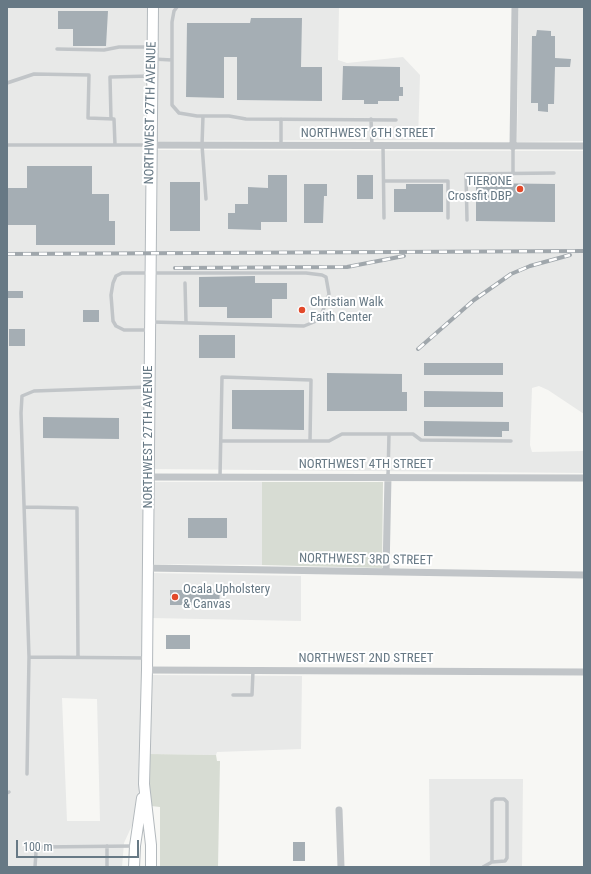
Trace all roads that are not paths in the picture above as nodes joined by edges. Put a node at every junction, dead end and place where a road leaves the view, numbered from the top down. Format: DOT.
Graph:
graph roads {
  1 [pos="152,7"];
  2 [pos="177,7"];
  3 [pos="515,7"];
  4 [pos="152,47"];
  5 [pos="57,49"];
  6 [pos="152,59"];
  7 [pos="172,60"];
  8 [pos="152,76"];
  9 [pos="7,83"];
  10 [pos="203,116"];
  11 [pos="111,118"];
  12 [pos="371,119"];
  13 [pos="281,120"];
  14 [pos="396,120"];
  15 [pos="7,145"];
  16 [pos="115,145"];
  17 [pos="151,145"];
  18 [pos="202,145"];
  19 [pos="281,146"];
  20 [pos="372,146"];
  21 [pos="383,146"];
  22 [pos="584,146"];
  23 [pos="512,147"];
  24 [pos="554,173"];
  25 [pos="512,174"];
  26 [pos="384,181"];
  27 [pos="206,199"];
  28 [pos="384,218"];
  29 [pos="448,218"];
  30 [pos="467,220"];
  31 [pos="150,273"];
  32 [pos="185,283"];
  33 [pos="186,322"];
  34 [pos="149,326"];
  35 [pos="149,387"];
  36 [pos="389,434"];
  37 [pos="221,440"];
  38 [pos="310,441"];
  39 [pos="511,442"];
  40 [pos="148,477"];
  41 [pos="220,477"];
  42 [pos="388,477"];
  43 [pos="584,478"];
  44 [pos="24,508"];
  45 [pos="147,568"];
  46 [pos="386,572"];
  47 [pos="584,575"];
  48 [pos="29,657"];
  49 [pos="78,657"];
  50 [pos="147,658"];
  51 [pos="147,670"];
  52 [pos="253,671"];
  53 [pos="584,672"];
  54 [pos="233,695"];
  55 [pos="27,774"];
  56 [pos="144,784"];
  57 [pos="339,810"];
  58 [pos="107,846"];
  59 [pos="135,846"];
  60 [pos="492,862"];
  61 [pos="35,867"];
  62 [pos="107,867"];
  63 [pos="134,867"];
  64 [pos="151,867"];
  65 [pos="341,867"];
  66 [pos="483,867"];
  1 -- 4 [label="main road, NORTHWEST 27TH AVENUE"];
  2 -- 7 [label="lane"];
  3 -- 23 [label="street"];
  4 -- 5 [label="lane"];
  4 -- 6 [label="main road, NORTHWEST 27TH AVENUE"];
  6 -- 7 [label="lane"];
  6 -- 8 [label="main road, NORTHWEST 27TH AVENUE"];
  7 -- 10 [label="lane"];
  8 -- 11 [label="lane"];
  8 -- 17 [label="main road, NORTHWEST 27TH AVENUE"];
  9 -- 11 [label="lane"];
  10 -- 13 [label="lane"];
  10 -- 18 [label="lane"];
  11 -- 16 [label="lane"];
  12 -- 13 [label="lane"];
  12 -- 14 [label="lane"];
  12 -- 20 [label="lane"];
  13 -- 19 [label="lane"];
  15 -- 16 [label="lane"];
  16 -- 17 [label="lane"];
  17 -- 18 [label="street, NORTHWEST 6TH STREET"];
  17 -- 31 [label="main road, NORTHWEST 27TH AVENUE"];
  18 -- 19 [label="street, NORTHWEST 6TH STREET"];
  18 -- 27 [label="lane"];
  19 -- 20 [label="street, NORTHWEST 6TH STREET"];
  20 -- 21 [label="street, NORTHWEST 6TH STREET"];
  21 -- 23 [label="street, NORTHWEST 6TH STREET"];
  21 -- 26 [label="lane"];
  22 -- 23 [label="street, NORTHWEST 6TH STREET"];
  23 -- 25 [label="lane"];
  24 -- 25 [label="lane"];
  25 -- 30 [label="lane"];
  26 -- 28 [label="lane"];
  26 -- 29 [label="lane"];
  31 -- 33 [label="lane"];
  31 -- 34 [label="main road, NORTHWEST 27TH AVENUE"];
  31 -- 34 [label="lane"];
  32 -- 33 [label="lane"];
  33 -- 34 [label="lane"];
  34 -- 35 [label="main road, NORTHWEST 27TH AVENUE"];
  35 -- 40 [label="main road, NORTHWEST 27TH AVENUE"];
  35 -- 44 [label="lane"];
  36 -- 38 [label="lane"];
  36 -- 39 [label="lane"];
  36 -- 42 [label="lane"];
  37 -- 38 [label="lane"];
  37 -- 38 [label="lane"];
  37 -- 41 [label="lane"];
  40 -- 41 [label="street, NORTHWEST 4TH STREET"];
  40 -- 45 [label="main road, NORTHWEST 27TH AVENUE"];
  41 -- 42 [label="street, NORTHWEST 4TH STREET"];
  42 -- 43 [label="street, NORTHWEST 4TH STREET"];
  42 -- 46 [label="street"];
  44 -- 48 [label="lane"];
  44 -- 49 [label="lane"];
  45 -- 46 [label="street, NORTHWEST 3RD STREET"];
  45 -- 50 [label="main road, NORTHWEST 27TH AVENUE"];
  46 -- 47 [label="street, NORTHWEST 3RD STREET"];
  48 -- 49 [label="lane"];
  48 -- 55 [label="lane"];
  49 -- 50 [label="lane"];
  50 -- 51 [label="main road, NORTHWEST 27TH AVENUE"];
  51 -- 52 [label="street, NORTHWEST 2ND STREET"];
  51 -- 56 [label="main road, NORTHWEST 27TH AVENUE"];
  52 -- 53 [label="street, NORTHWEST 2ND STREET"];
  52 -- 54 [label="lane"];
  56 -- 59 [label="main road"];
  56 -- 64 [label="main road, NORTHWEST 27TH AVENUE"];
  57 -- 65 [label="street"];
  58 -- 59 [label="lane"];
  58 -- 61 [label="lane"];
  58 -- 62 [label="lane"];
  59 -- 63 [label="main road"];
  60 -- 60 [label="lane"];
  60 -- 66 [label="lane"];
}
